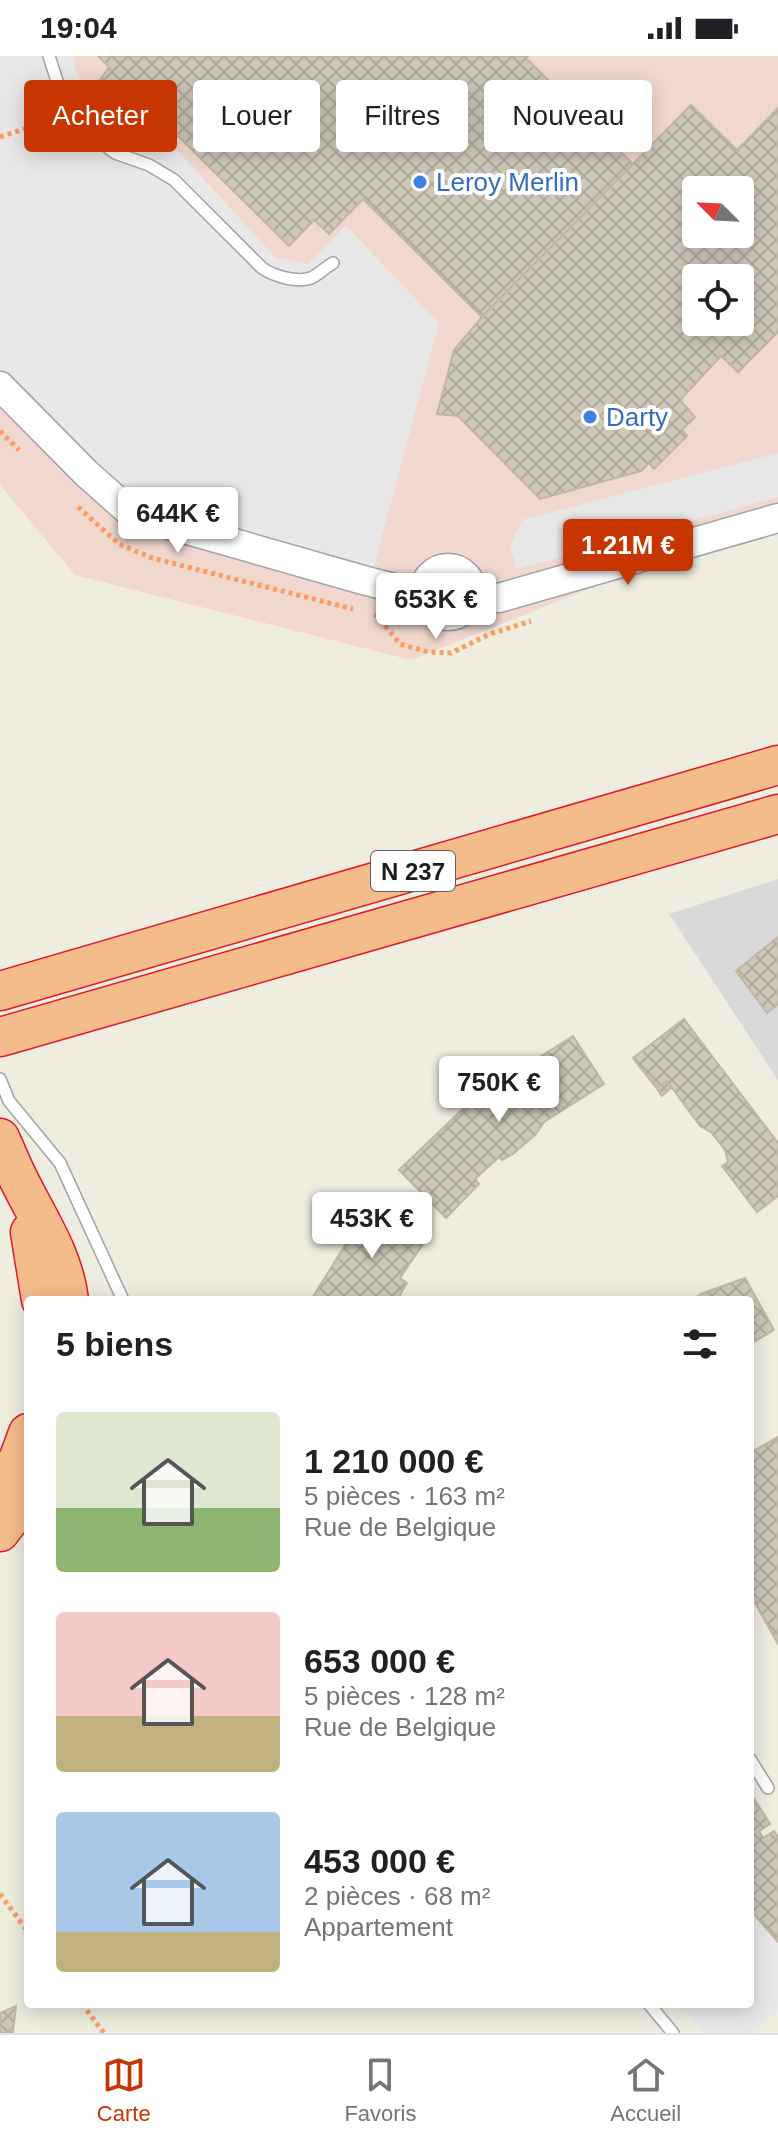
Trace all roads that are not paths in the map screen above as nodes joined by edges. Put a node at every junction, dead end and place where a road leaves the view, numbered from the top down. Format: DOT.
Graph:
graph roads {
  1 [pos="49,56"];
  2 [pos="333,263"];
  3 [pos="0,386"];
  4 [pos="778,518"];
  5 [pos="778,765"];
  6 [pos="778,814"];
  7 [pos="0,991"];
  8 [pos="0,1037"];
  9 [pos="0,1079"];
  10 [pos="0,1138"];
  11 [pos="20,1182"];
  12 [pos="40,1296"];
  13 [pos="69,1296"];
  14 [pos="121,1296"];
  15 [pos="24,1444"];
  16 [pos="0,1486"];
  17 [pos="24,1500"];
  18 [pos="0,1532"];
  19 [pos="754,1765"];
  20 [pos="768,1788"];
  21 [pos="652,2008"];
  22 [pos="673,2033"];
  1 -- 2 [label="lane"];
  3 -- 4 [label="street"];
  5 -- 7 [label="highway, N 237"];
  6 -- 8 [label="highway, N 237"];
  9 -- 14 [label="lane"];
  10 -- 11 [label="highway"];
  11 -- 12 [label="highway"];
  11 -- 13 [label="highway"];
  15 -- 16 [label="highway"];
  17 -- 18 [label="highway"];
  19 -- 20 [label="lane"];
  21 -- 22 [label="lane"];
}
